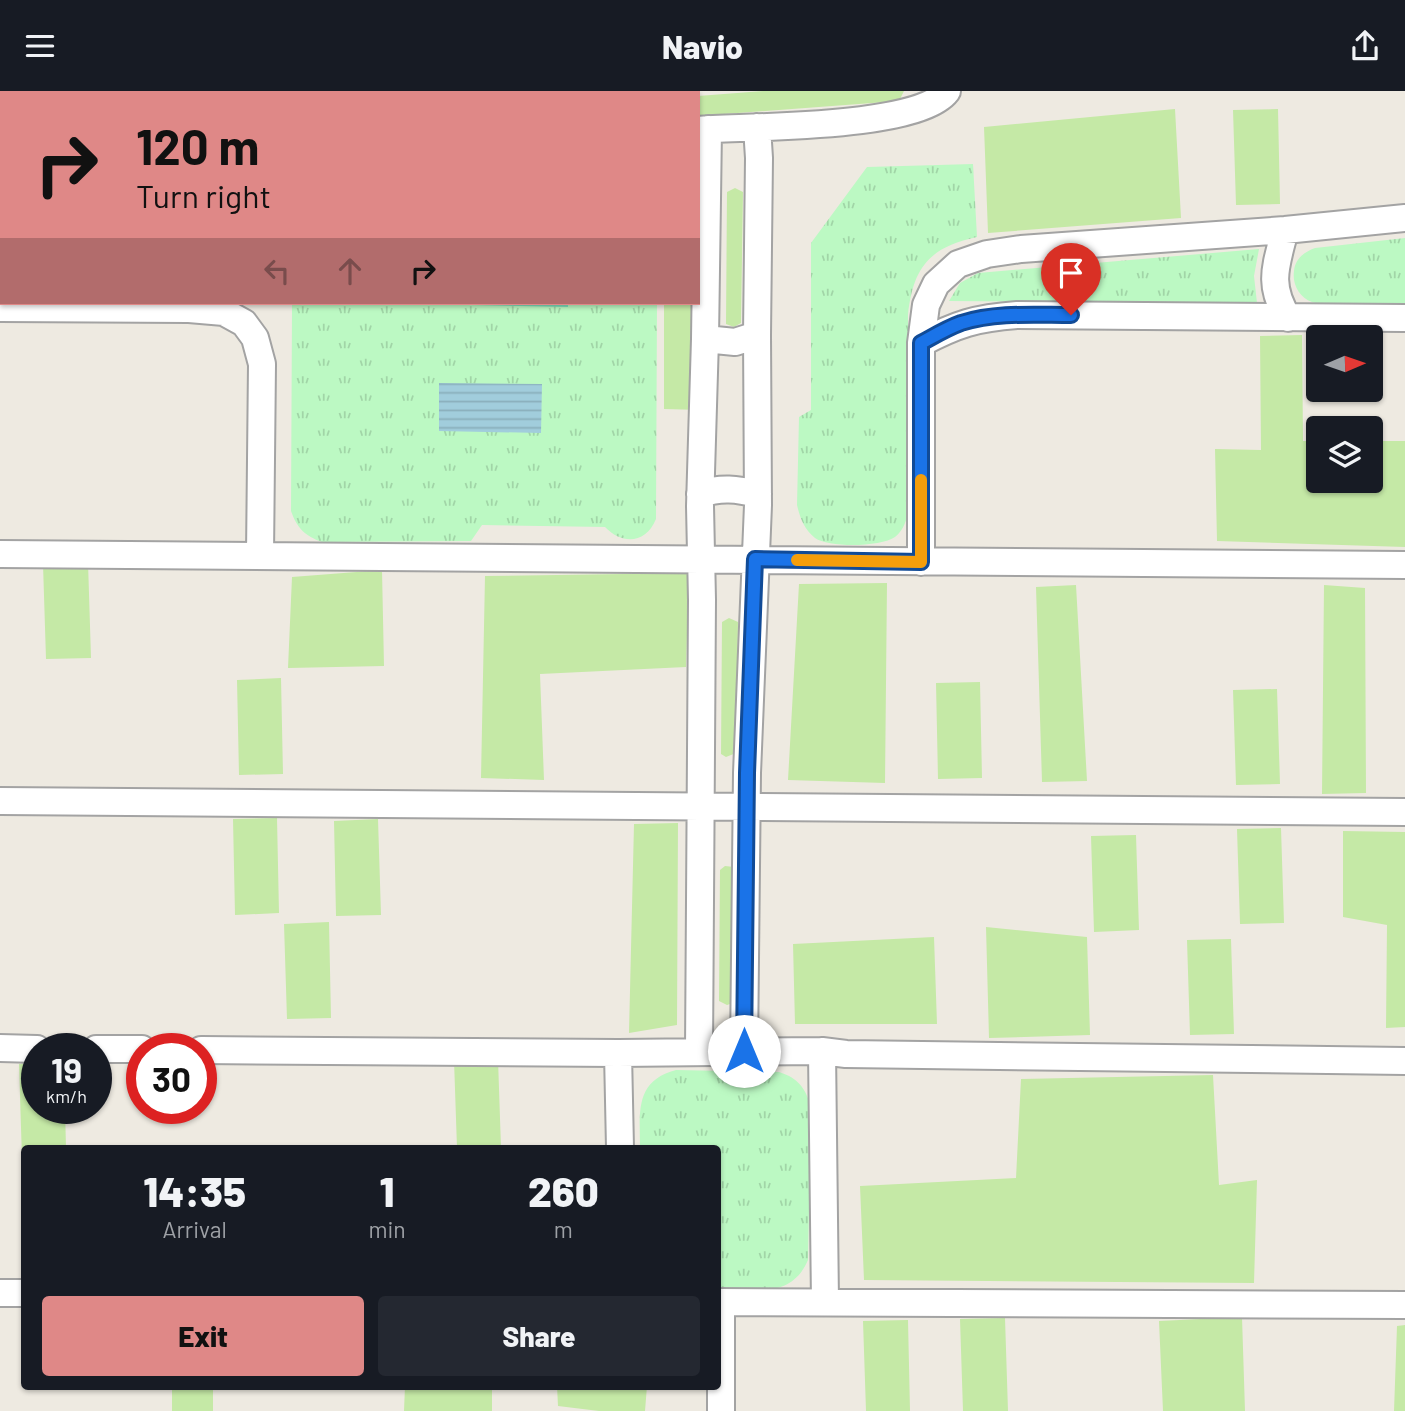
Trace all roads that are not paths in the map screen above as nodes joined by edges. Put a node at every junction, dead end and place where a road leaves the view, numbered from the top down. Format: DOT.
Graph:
graph roads {
  1 [pos="947,91"];
  2 [pos="757,127"];
  3 [pos="703,130"];
  4 [pos="1405,218"];
  5 [pos="1285,230"];
  6 [pos="0,307"];
  7 [pos="1289,318"];
  8 [pos="1405,319"];
  9 [pos="757,335"];
  10 [pos="705,339"];
  11 [pos="921,343"];
  12 [pos="700,494"];
  13 [pos="758,494"];
  14 [pos="0,554"];
  15 [pos="260,555"];
  16 [pos="755,559"];
  17 [pos="701,560"];
  18 [pos="921,562"];
  19 [pos="1405,565"];
  20 [pos="0,801"];
  21 [pos="747,806"];
  22 [pos="701,807"];
  23 [pos="1405,812"];
  24 [pos="0,1048"];
  25 [pos="21,1049"];
  26 [pos="217,1049"];
  27 [pos="699,1051"];
  28 [pos="744,1051"];
  29 [pos="822,1051"];
  30 [pos="618,1053"];
  31 [pos="1405,1061"];
  32 [pos="620,1145"];
  33 [pos="0,1293"];
  34 [pos="21,1293"];
  35 [pos="721,1302"];
  36 [pos="825,1302"];
  37 [pos="1405,1305"];
  38 [pos="721,1390"];
  39 [pos="721,1411"];
  1 -- 2 [label="street"];
  2 -- 3 [label="street"];
  2 -- 9 [label="street"];
  3 -- 10 [label="street"];
  4 -- 5 [label="street"];
  5 -- 7 [label="street"];
  5 -- 11 [label="street"];
  6 -- 15 [label="street"];
  7 -- 8 [label="street"];
  7 -- 11 [label="street"];
  9 -- 10 [label="street"];
  9 -- 13 [label="street"];
  10 -- 12 [label="street"];
  11 -- 18 [label="street"];
  12 -- 13 [label="street"];
  12 -- 17 [label="street"];
  13 -- 16 [label="street"];
  14 -- 15 [label="street"];
  15 -- 17 [label="street"];
  16 -- 17 [label="street"];
  16 -- 18 [label="street"];
  16 -- 21 [label="street"];
  17 -- 22 [label="street"];
  18 -- 19 [label="street"];
  20 -- 22 [label="street"];
  21 -- 22 [label="street"];
  21 -- 23 [label="street"];
  21 -- 28 [label="street"];
  22 -- 27 [label="street"];
  24 -- 25 [label="street"];
  26 -- 30 [label="street"];
  27 -- 28 [label="street"];
  27 -- 30 [label="street"];
  28 -- 29 [label="street"];
  29 -- 31 [label="street"];
  29 -- 36 [label="street"];
  30 -- 32 [label="street"];
  33 -- 34 [label="street"];
  35 -- 36 [label="street"];
  36 -- 37 [label="street"];
  38 -- 39 [label="street"];
}
